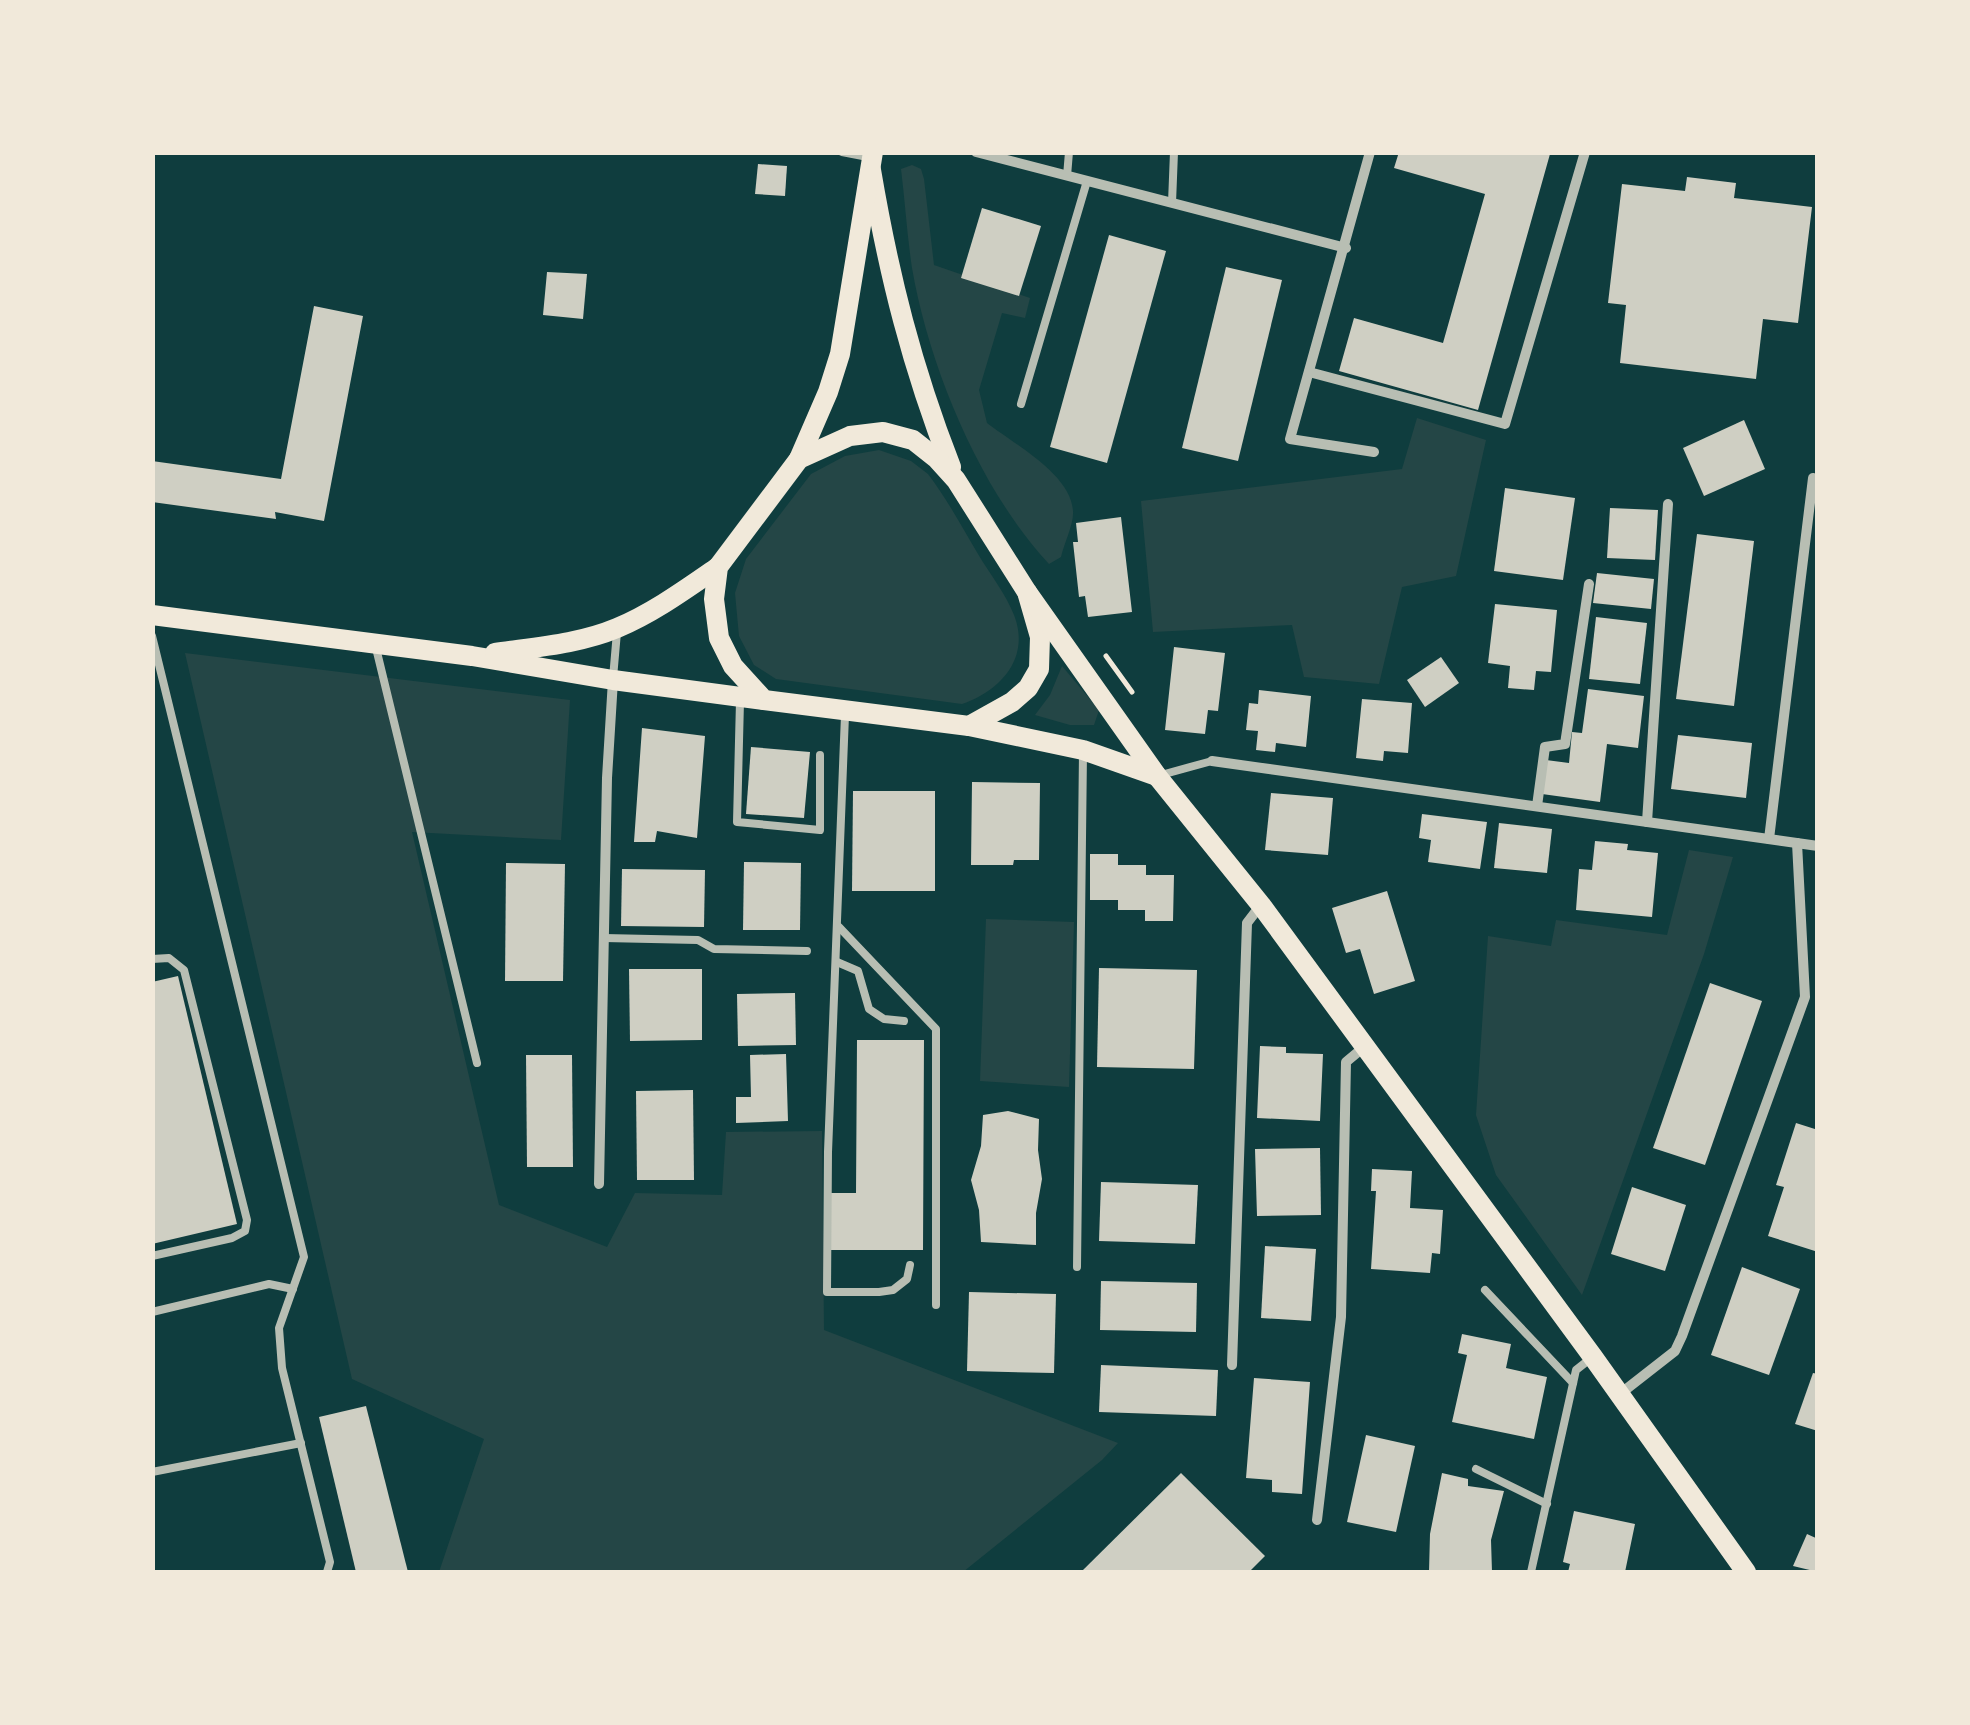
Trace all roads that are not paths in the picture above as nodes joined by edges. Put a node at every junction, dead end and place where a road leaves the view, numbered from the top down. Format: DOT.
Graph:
graph roads {
  1 [pos="842,152"];
  2 [pos="976,152"];
  3 [pos="1069,152"];
  4 [pos="1174,152"];
  5 [pos="1370,152"];
  6 [pos="1584,152"];
  7 [pos="872,160"];
  8 [pos="1066,176"];
  9 [pos="1087,181"];
  10 [pos="1172,203"];
  11 [pos="1346,248"];
  12 [pos="1309,372"];
  13 [pos="1021,404"];
  14 [pos="1374,452"];
  15 [pos="799,459"];
  16 [pos="1813,478"];
  17 [pos="956,480"];
  18 [pos="1668,504"];
  19 [pos="718,567"];
  20 [pos="1589,584"];
  21 [pos="1027,592"];
  22 [pos="152,614"];
  23 [pos="618,628"];
  24 [pos="152,636"];
  25 [pos="375,643"];
  26 [pos="472,656"];
  27 [pos="613,680"];
  28 [pos="740,696"];
  29 [pos="764,700"];
  30 [pos="845,710"];
  31 [pos="969,726"];
  32 [pos="1083,750"];
  33 [pos="820,755"];
  34 [pos="1212,761"];
  35 [pos="1157,776"];
  36 [pos="1537,806"];
  37 [pos="1648,822"];
  38 [pos="1768,839"];
  39 [pos="1798,843"];
  40 [pos="1818,846"];
  41 [pos="1261,905"];
  42 [pos="839,927"];
  43 [pos="604,938"];
  44 [pos="807,951"];
  45 [pos="154,958"];
  46 [pos="837,962"];
  47 [pos="904,1020"];
  48 [pos="1365,1046"];
  49 [pos="477,1063"];
  50 [pos="599,1184"];
  51 [pos="152,1256"];
  52 [pos="910,1265"];
  53 [pos="1077,1267"];
  54 [pos="293,1288"];
  55 [pos="1485,1290"];
  56 [pos="936,1305"];
  57 [pos="152,1312"];
  58 [pos="1593,1357"];
  59 [pos="1232,1365"];
  60 [pos="1573,1383"];
  61 [pos="1620,1394"];
  62 [pos="301,1443"];
  63 [pos="1476,1469"];
  64 [pos="152,1472"];
  65 [pos="1547,1504"];
  66 [pos="1317,1520"];
  67 [pos="328,1572"];
  68 [pos="1531,1572"];
  69 [pos="1746,1572"];
  1 -- 7 [label="lane"];
  2 -- 8 [label="street"];
  3 -- 8 [label="lane"];
  4 -- 10 [label="lane"];
  5 -- 11 [label="street"];
  6 -- 12 [label="street"];
  7 -- 15 [label="main road"];
  7 -- 17 [label="main road"];
  8 -- 9 [label="street"];
  9 -- 10 [label="street"];
  9 -- 13 [label="lane"];
  10 -- 11 [label="street"];
  11 -- 12 [label="street"];
  12 -- 14 [label="street"];
  15 -- 17 [label="main road"];
  15 -- 19 [label="main road"];
  16 -- 38 [label="street"];
  17 -- 21 [label="main road"];
  18 -- 37 [label="street"];
  19 -- 23 [label="main road"];
  19 -- 29 [label="main road"];
  20 -- 36 [label="street"];
  21 -- 31 [label="main road"];
  21 -- 35 [label="main road"];
  22 -- 25 [label="main road"];
  23 -- 26 [label="main road"];
  23 -- 27 [label="lane"];
  24 -- 54 [label="lane"];
  25 -- 26 [label="main road"];
  25 -- 49 [label="lane"];
  26 -- 27 [label="main road"];
  27 -- 28 [label="main road"];
  27 -- 43 [label="street"];
  28 -- 29 [label="main road"];
  28 -- 33 [label="lane"];
  29 -- 30 [label="main road"];
  30 -- 31 [label="main road"];
  30 -- 42 [label="lane"];
  31 -- 32 [label="main road"];
  32 -- 35 [label="main road"];
  32 -- 53 [label="lane"];
  34 -- 35 [label="lane"];
  34 -- 36 [label="street"];
  35 -- 41 [label="main road"];
  36 -- 37 [label="street"];
  37 -- 38 [label="street"];
  38 -- 39 [label="street"];
  39 -- 40 [label="street"];
  39 -- 61 [label="street"];
  41 -- 48 [label="main road"];
  41 -- 59 [label="street"];
  42 -- 46 [label="lane"];
  42 -- 56 [label="lane"];
  43 -- 44 [label="lane"];
  43 -- 50 [label="street"];
  45 -- 51 [label="lane"];
  46 -- 47 [label="lane"];
  46 -- 52 [label="lane"];
  48 -- 58 [label="main road"];
  48 -- 66 [label="street"];
  54 -- 57 [label="lane"];
  54 -- 62 [label="lane"];
  55 -- 60 [label="lane"];
  58 -- 60 [label="lane"];
  58 -- 61 [label="main road"];
  60 -- 65 [label="lane"];
  61 -- 69 [label="main road"];
  62 -- 64 [label="lane"];
  62 -- 67 [label="lane"];
  63 -- 65 [label="lane"];
  65 -- 68 [label="lane"];
}
